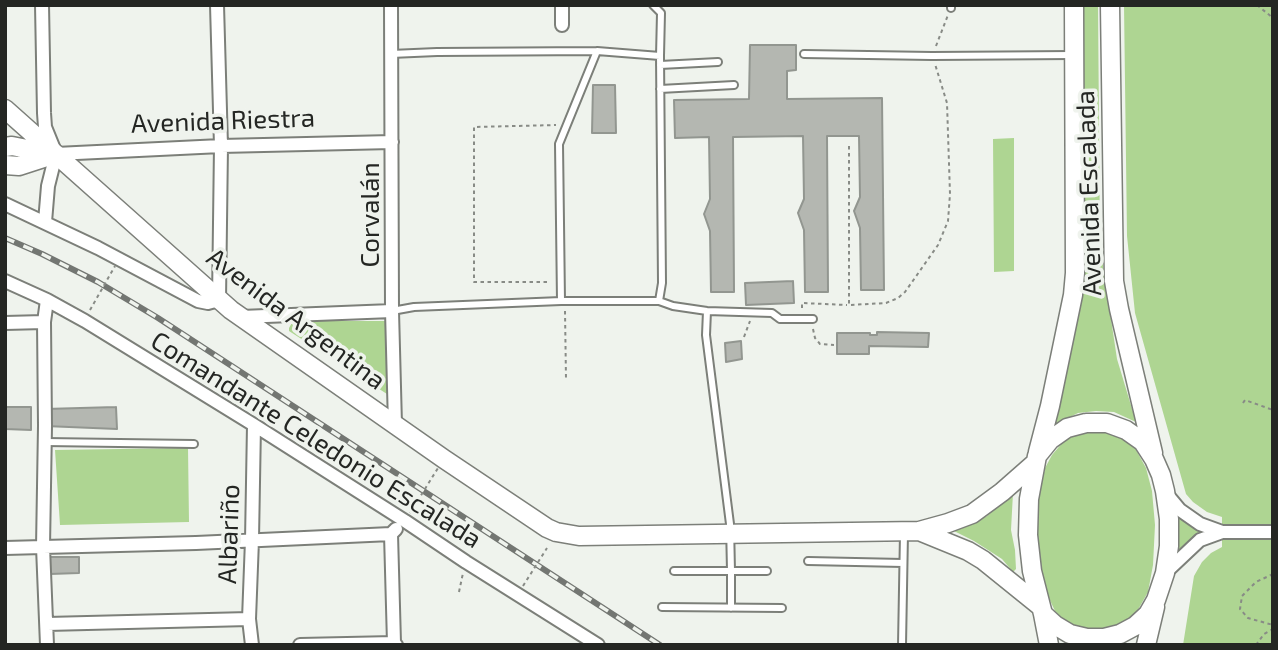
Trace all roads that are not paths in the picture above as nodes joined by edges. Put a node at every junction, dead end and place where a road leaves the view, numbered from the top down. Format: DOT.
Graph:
graph roads {
  1 [pos="42,5"];
  2 [pos="217,5"];
  3 [pos="391,5"];
  4 [pos="562,5"];
  5 [pos="653,5"];
  6 [pos="1074,5"];
  7 [pos="1110,5"];
  8 [pos="562,25"];
  9 [pos="597,51"];
  10 [pos="391,54"];
  11 [pos="804,54"];
  12 [pos="1075,55"];
  13 [pos="660,61"];
  14 [pos="718,62"];
  15 [pos="734,85"];
  16 [pos="660,89"];
  17 [pos="5,109"];
  18 [pos="392,142"];
  19 [pos="221,146"];
  20 [pos="5,147"];
  21 [pos="55,154"];
  22 [pos="5,165"];
  23 [pos="5,204"];
  24 [pos="45,222"];
  25 [pos="5,281"];
  26 [pos="47,300"];
  27 [pos="219,300"];
  28 [pos="561,301"];
  29 [pos="659,301"];
  30 [pos="707,310"];
  31 [pos="393,311"];
  32 [pos="241,317"];
  33 [pos="813,319"];
  34 [pos="44,322"];
  35 [pos="5,323"];
  36 [pos="254,425"];
  37 [pos="395,425"];
  38 [pos="45,442"];
  39 [pos="194,444"];
  40 [pos="1036,459"];
  41 [pos="1154,459"];
  42 [pos="1165,491"];
  43 [pos="408,517"];
  44 [pos="911,531"];
  45 [pos="1222,532"];
  46 [pos="1273,532"];
  47 [pos="391,534"];
  48 [pos="731,539"];
  49 [pos="252,540"];
  50 [pos="43,547"];
  51 [pos="5,548"];
  52 [pos="808,561"];
  53 [pos="903,563"];
  54 [pos="674,571"];
  55 [pos="731,571"];
  56 [pos="766,571"];
  57 [pos="1165,573"];
  58 [pos="1156,600"];
  59 [pos="662,607"];
  60 [pos="731,608"];
  61 [pos="782,608"];
  62 [pos="1041,610"];
  63 [pos="249,619"];
  64 [pos="47,624"];
  65 [pos="395,644"];
  66 [pos="47,645"];
  67 [pos="252,645"];
  68 [pos="300,645"];
  69 [pos="598,645"];
  70 [pos="902,645"];
  71 [pos="1049,645"];
  72 [pos="1146,645"];
  1 -- 21 [label="street"];
  2 -- 19 [label="street"];
  3 -- 10 [label="street, Corvalán"];
  4 -- 8 [label="street"];
  5 -- 13 [label="lane"];
  6 -- 12 [label="main road, Avenida Escalada"];
  7 -- 41 [label="main road, Avenida Escalada"];
  9 -- 10 [label="lane"];
  9 -- 13 [label="lane"];
  9 -- 28 [label="lane"];
  10 -- 18 [label="street, Corvalán"];
  11 -- 12 [label="lane"];
  12 -- 40 [label="main road, Avenida Escalada"];
  13 -- 14 [label="lane"];
  13 -- 16 [label="lane"];
  15 -- 16 [label="lane"];
  16 -- 29 [label="lane"];
  17 -- 21 [label="main road, Avenida Argentina"];
  18 -- 19 [label="street, Avenida Riestra"];
  18 -- 31 [label="street, Corvalán"];
  19 -- 21 [label="street, Avenida Riestra"];
  19 -- 27 [label="street"];
  20 -- 21 [label="main road, Avenida Riestra"];
  21 -- 22 [label="main road, Avenida Riestra"];
  21 -- 24 [label="street"];
  21 -- 27 [label="main road, Avenida Argentina"];
  23 -- 24 [label="street"];
  24 -- 27 [label="street"];
  25 -- 26 [label="street, Comandante Celedonio Escalada"];
  26 -- 34 [label="street"];
  26 -- 36 [label="street, Comandante Celedonio Escalada"];
  27 -- 32 [label="main road, Avenida Argentina"];
  28 -- 29 [label="lane"];
  28 -- 31 [label="lane"];
  29 -- 30 [label="lane"];
  30 -- 33 [label="lane"];
  30 -- 48 [label="lane"];
  31 -- 32 [label="street"];
  31 -- 37 [label="street, Corvalán"];
  32 -- 37 [label="main road, Avenida Argentina"];
  34 -- 35 [label="street"];
  34 -- 38 [label="street"];
  36 -- 43 [label="street, Comandante Celedonio Escalada"];
  36 -- 49 [label="street, Albariño"];
  37 -- 48 [label="main road, Avenida Argentina"];
  38 -- 39 [label="lane"];
  38 -- 50 [label="street"];
  40 -- 41 [label="main road"];
  40 -- 44 [label="main road"];
  40 -- 62 [label="main road"];
  41 -- 42 [label="main road"];
  42 -- 45 [label="street"];
  42 -- 57 [label="main road"];
  43 -- 47 [label="street"];
  43 -- 69 [label="street, Comandante Celedonio Escalada"];
  44 -- 48 [label="main road, Avenida Argentina"];
  44 -- 53 [label="lane"];
  44 -- 62 [label="main road"];
  45 -- 46 [label="street"];
  45 -- 57 [label="street"];
  47 -- 49 [label="street"];
  47 -- 65 [label="street"];
  48 -- 55 [label="lane"];
  49 -- 50 [label="street"];
  49 -- 63 [label="street, Albariño"];
  50 -- 51 [label="street"];
  50 -- 64 [label="street"];
  52 -- 53 [label="lane"];
  53 -- 70 [label="lane"];
  54 -- 55 [label="lane"];
  55 -- 56 [label="lane"];
  55 -- 60 [label="lane"];
  57 -- 58 [label="main road"];
  58 -- 62 [label="main road"];
  58 -- 72 [label="main road"];
  59 -- 60 [label="lane"];
  60 -- 61 [label="lane"];
  62 -- 71 [label="main road"];
  63 -- 64 [label="street"];
  63 -- 67 [label="street, Albariño"];
  64 -- 66 [label="street"];
  65 -- 68 [label="street"];
}
